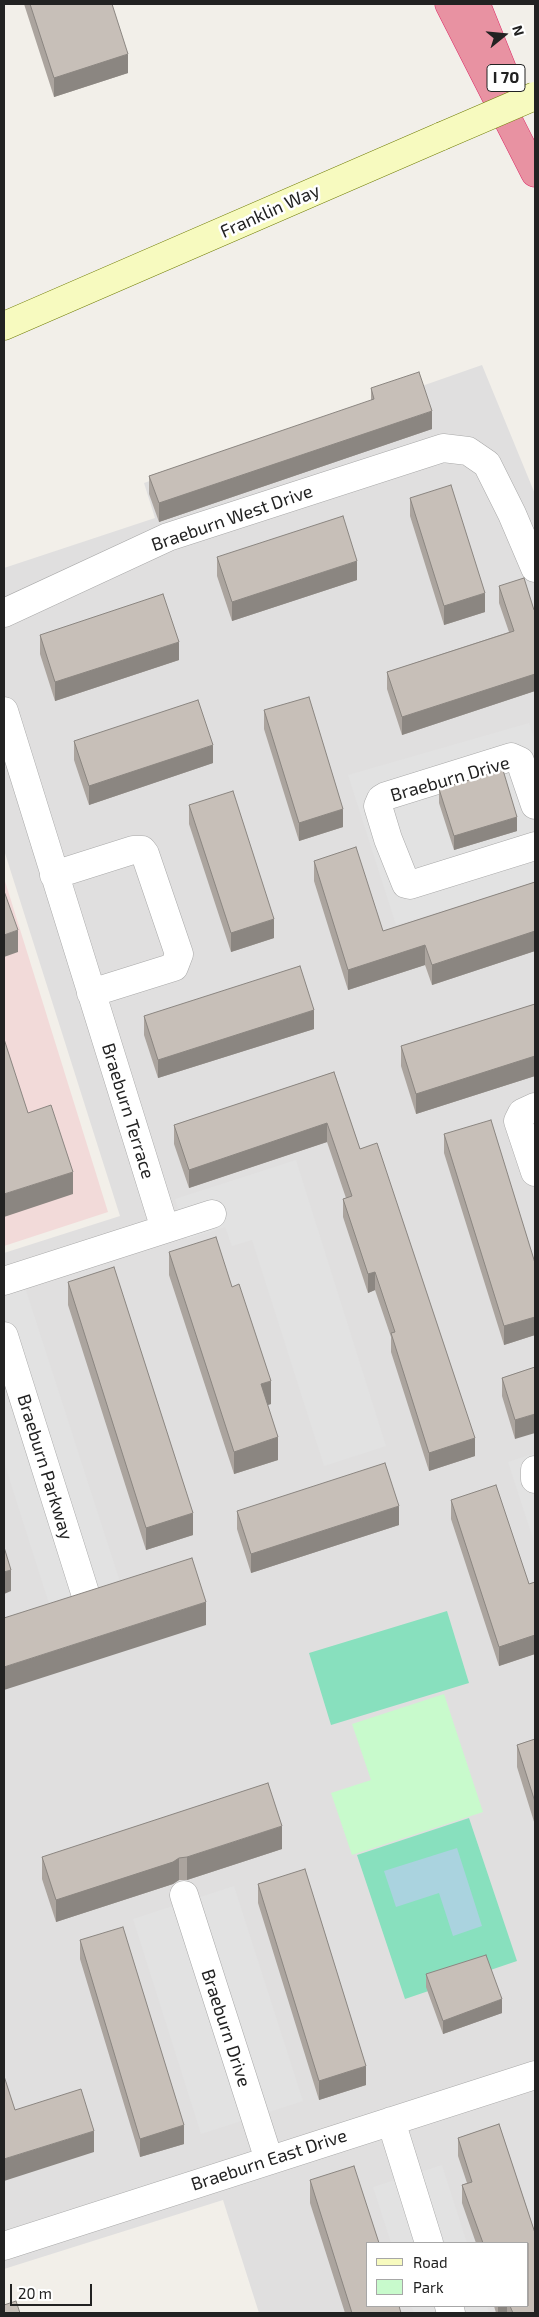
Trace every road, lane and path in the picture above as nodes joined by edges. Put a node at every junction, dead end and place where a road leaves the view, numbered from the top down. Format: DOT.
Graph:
graph roads {
  1 [pos="449,4"];
  2 [pos="476,4"];
  3 [pos="535,96"];
  4 [pos="535,152"];
  5 [pos="535,173"];
  6 [pos="4,326"];
  7 [pos="535,568"];
  8 [pos="4,613"];
  9 [pos="4,711"];
  10 [pos="535,804"];
  11 [pos="535,846"];
  12 [pos="54,875"];
  13 [pos="91,993"];
  14 [pos="535,1107"];
  15 [pos="535,1172"];
  16 [pos="212,1214"];
  17 [pos="165,1229"];
  18 [pos="4,1280"];
  19 [pos="4,1336"];
  20 [pos="535,1470"];
  21 [pos="535,1479"];
  22 [pos="86,1599"];
  23 [pos="184,1895"];
  24 [pos="535,2076"];
  25 [pos="390,2121"];
  26 [pos="269,2160"];
  27 [pos="429,2242"];
  28 [pos="4,2246"];
  1 -- 5 [label="highway"];
  2 -- 4 [label="highway, I 70"];
  3 -- 6 [label="main road, Franklin Way, bridge"];
  7 -- 8 [label="street, Braeburn West Drive"];
  9 -- 12 [label="street, Braeburn Terrace"];
  10 -- 11 [label="street, Braeburn Drive"];
  12 -- 13 [label="street, Braeburn Terrace"];
  12 -- 13 [label="street"];
  13 -- 17 [label="street, Braeburn Terrace"];
  14 -- 15 [label="street"];
  16 -- 17 [label="street"];
  17 -- 18 [label="street"];
  19 -- 22 [label="street, Braeburn Parkway"];
  20 -- 21 [label="street"];
  23 -- 26 [label="street, Braeburn Drive"];
  24 -- 25 [label="street, Braeburn East Drive"];
  25 -- 26 [label="street, Braeburn East Drive"];
  25 -- 27 [label="street"];
  26 -- 28 [label="street, Braeburn East Drive"];
}
